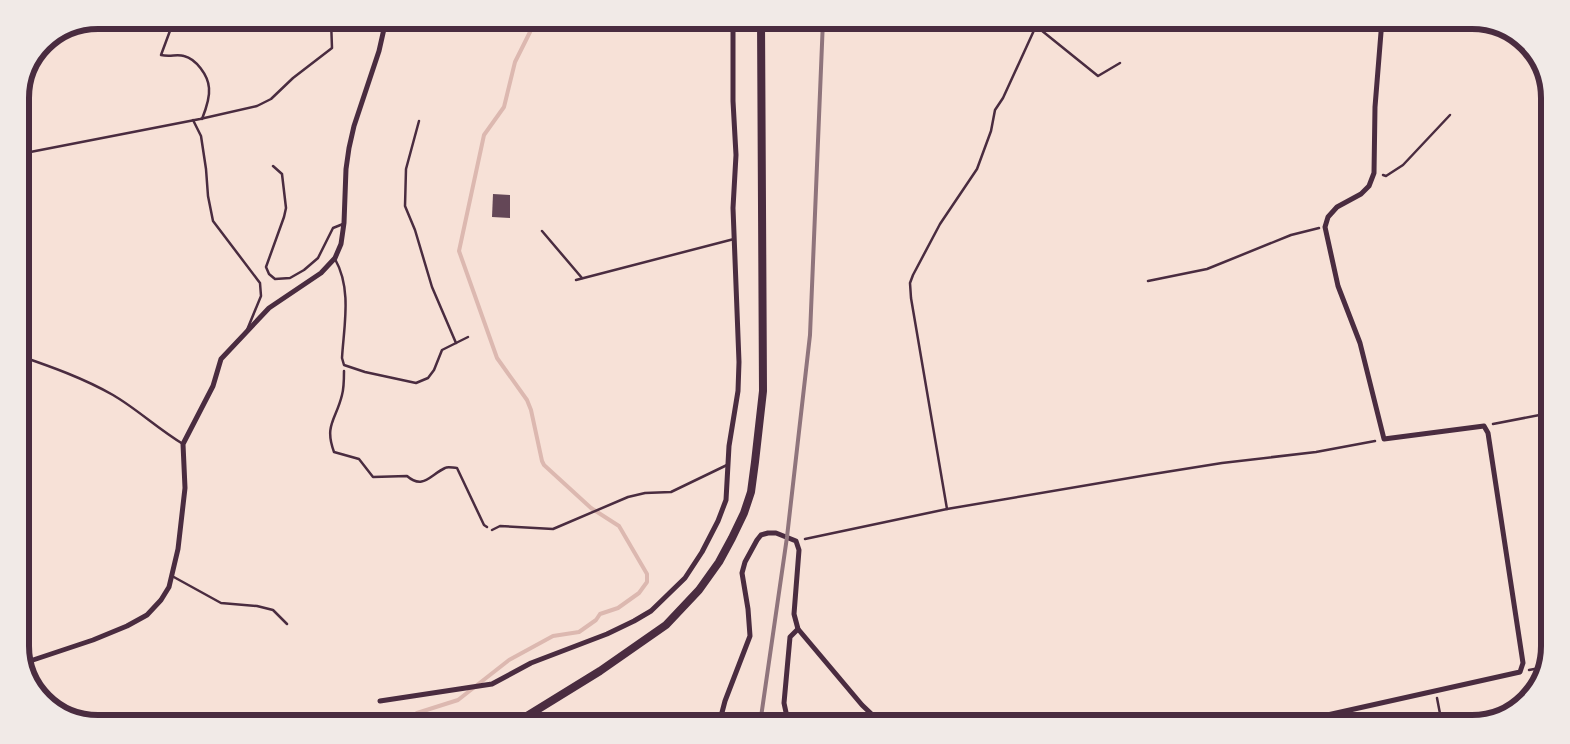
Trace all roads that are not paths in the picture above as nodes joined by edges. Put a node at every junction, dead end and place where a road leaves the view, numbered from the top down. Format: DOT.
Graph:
graph roads {
  1 [pos="171,29"];
  2 [pos="331,29"];
  3 [pos="384,29"];
  4 [pos="733,29"];
  5 [pos="761,29"];
  6 [pos="1381,29"];
  7 [pos="202,119"];
  8 [pos="193,120"];
  9 [pos="419,122"];
  10 [pos="29,152"];
  11 [pos="273,166"];
  12 [pos="344,223"];
  13 [pos="542,231"];
  14 [pos="734,238"];
  15 [pos="334,258"];
  16 [pos="582,278"];
  17 [pos="576,280"];
  18 [pos="246,331"];
  19 [pos="468,337"];
  20 [pos="456,343"];
  21 [pos="29,359"];
  22 [pos="183,444"];
  23 [pos="728,465"];
  24 [pos="492,530"];
  25 [pos="172,576"];
  26 [pos="287,624"];
  27 [pos="798,629"];
  28 [pos="31,661"];
  29 [pos="380,701"];
  30 [pos="529,715"];
  31 [pos="721,715"];
  32 [pos="787,715"];
  33 [pos="873,715"];
  34 [pos="1327,715"];
  1 -- 7 [label="lane"];
  2 -- 7 [label="lane"];
  3 -- 12 [label="street"];
  4 -- 14 [label="street"];
  5 -- 30 [label="main road"];
  6 -- 34 [label="street"];
  7 -- 8 [label="lane"];
  8 -- 10 [label="lane"];
  8 -- 18 [label="lane"];
  9 -- 20 [label="lane"];
  11 -- 12 [label="lane"];
  12 -- 15 [label="street"];
  13 -- 16 [label="lane"];
  14 -- 16 [label="lane"];
  14 -- 23 [label="street"];
  15 -- 18 [label="street"];
  15 -- 20 [label="lane"];
  16 -- 17 [label="lane"];
  18 -- 22 [label="street"];
  19 -- 20 [label="lane"];
  21 -- 22 [label="lane"];
  22 -- 25 [label="street"];
  23 -- 24 [label="lane"];
  23 -- 29 [label="street"];
  25 -- 26 [label="lane"];
  25 -- 28 [label="street"];
  27 -- 31 [label="street"];
  27 -- 32 [label="street"];
  27 -- 33 [label="street"];
}
